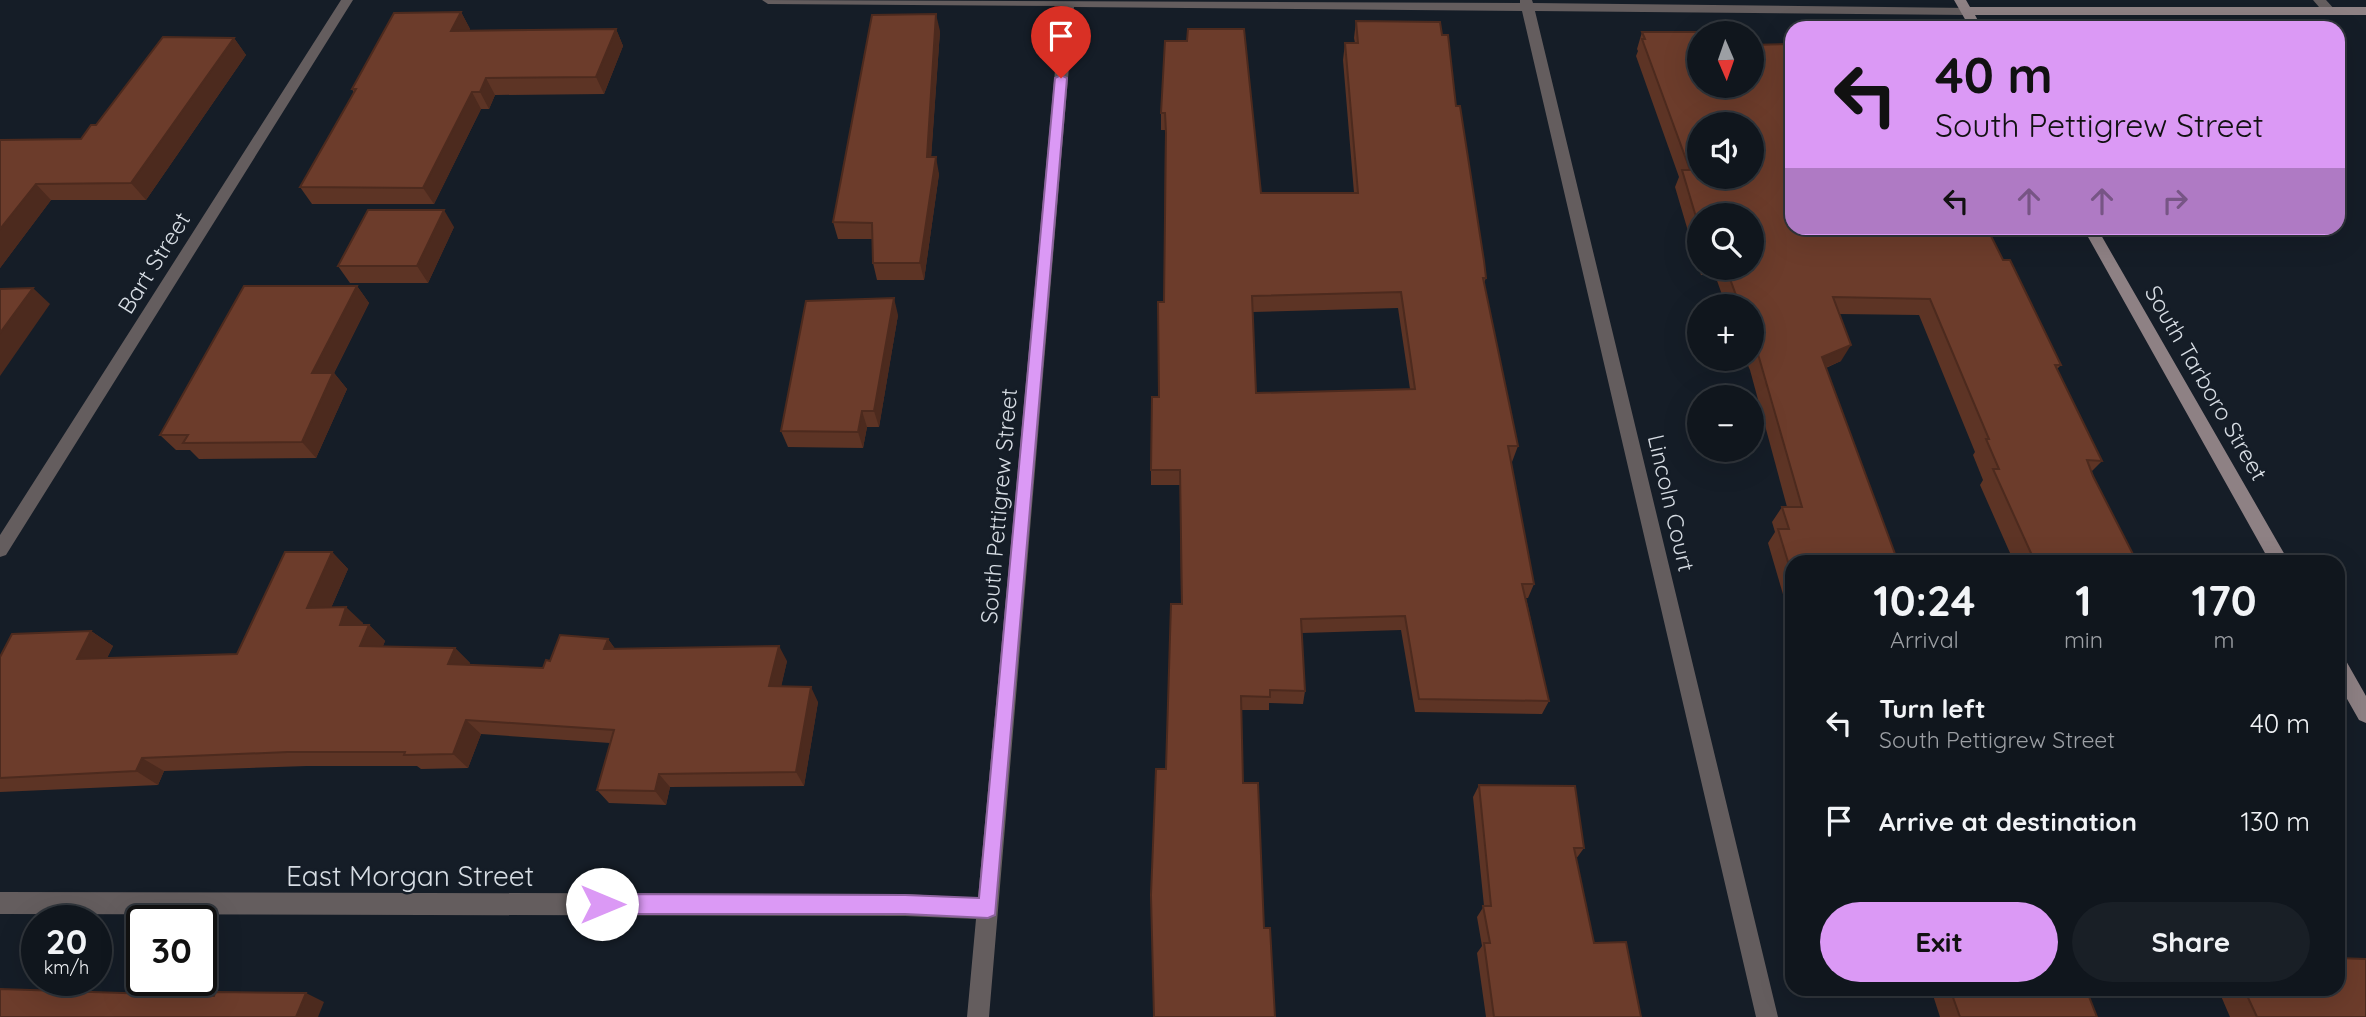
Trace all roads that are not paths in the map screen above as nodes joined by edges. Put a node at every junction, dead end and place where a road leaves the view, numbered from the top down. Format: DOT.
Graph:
graph roads {
  1 [pos="347,0"];
  2 [pos="768,0"];
  3 [pos="2319,0"];
  4 [pos="1068,1"];
  5 [pos="1527,4"];
  6 [pos="1963,5"];
  7 [pos="2330,11"];
  8 [pos="2366,11"];
  9 [pos="1972,21"];
  10 [pos="2094,235"];
  11 [pos="0,550"];
  12 [pos="2276,555"];
  13 [pos="2345,677"];
  14 [pos="2366,714"];
  15 [pos="0,903"];
  16 [pos="988,908"];
  17 [pos="978,1017"];
  18 [pos="1767,1017"];
  1 -- 11 [label="street, Bart Street"];
  2 -- 4 [label="street"];
  3 -- 7 [label="street"];
  4 -- 5 [label="street"];
  4 -- 16 [label="street, South Pettigrew Street"];
  5 -- 6 [label="street"];
  5 -- 18 [label="street, Lincoln Court"];
  6 -- 7 [label="main road"];
  6 -- 9 [label="main road"];
  7 -- 8 [label="main road"];
  10 -- 12 [label="main road, South Tarboro Street"];
  13 -- 14 [label="main road"];
  15 -- 16 [label="street, East Morgan Street"];
  16 -- 17 [label="street, South Pettigrew Street"];
}
